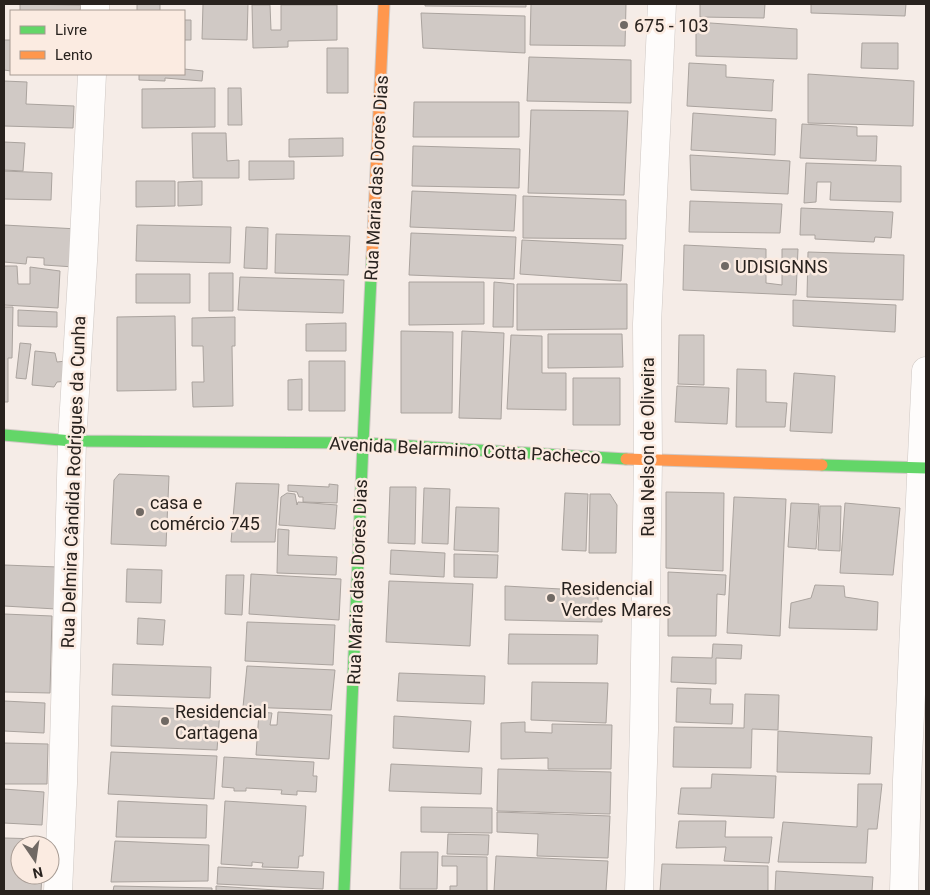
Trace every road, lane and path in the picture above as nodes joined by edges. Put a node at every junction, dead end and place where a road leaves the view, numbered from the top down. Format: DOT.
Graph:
graph roads {
  1 [pos="384,4"];
  2 [pos="662,4"];
  3 [pos="92,75"];
  4 [pos="926,371"];
  5 [pos="4,435"];
  6 [pos="72,441"];
  7 [pos="363,443"];
  8 [pos="648,460"];
  9 [pos="924,468"];
  10 [pos="58,891"];
  11 [pos="344,891"];
  12 [pos="639,891"];
  13 [pos="904,891"];
  1 -- 7 [label="street, Rua Maria das Dores Dias"];
  2 -- 8 [label="street, Rua Nelson de Oliveira"];
  3 -- 6 [label="street, Rua Delmira Cândida Rodrigues da Cunha"];
  4 -- 9 [label="street"];
  5 -- 6 [label="street, Avenida Belarmino Cotta Pacheco"];
  6 -- 7 [label="street, Avenida Belarmino Cotta Pacheco"];
  6 -- 10 [label="street, Rua Delmira Cândida Rodrigues da Cunha"];
  7 -- 8 [label="street, Avenida Belarmino Cotta Pacheco"];
  7 -- 11 [label="street, Rua Maria das Dores Dias"];
  8 -- 9 [label="street, Avenida Belarmino Cotta Pacheco"];
  8 -- 12 [label="street, Rua Nelson de Oliveira"];
  9 -- 13 [label="street"];
}
